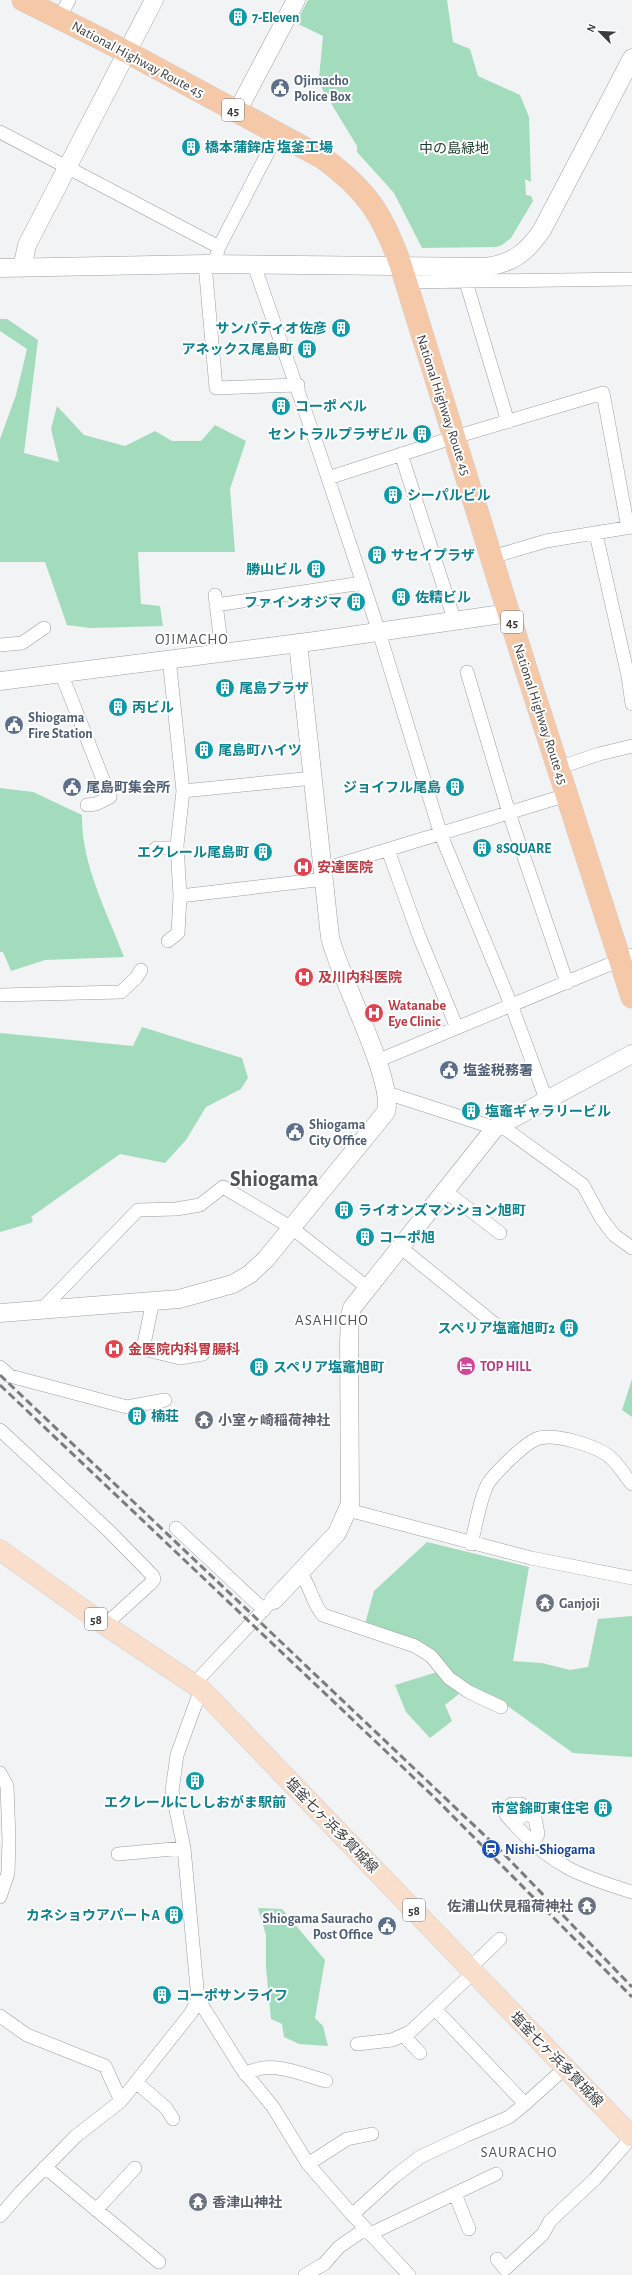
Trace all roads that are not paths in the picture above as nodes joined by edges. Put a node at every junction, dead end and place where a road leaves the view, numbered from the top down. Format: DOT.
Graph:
graph roads {
  1 [pos="23,0"];
  2 [pos="154,0"];
  3 [pos="296,0"];
  4 [pos="64,9"];
  5 [pos="127,52"];
  6 [pos="632,58"];
  7 [pos="237,112"];
  8 [pos="0,132"];
  9 [pos="278,133"];
  10 [pos="67,168"];
  11 [pos="213,259"];
  12 [pos="254,265"];
  13 [pos="0,268"];
  14 [pos="22,268"];
  15 [pos="403,274"];
  16 [pos="632,279"];
  17 [pos="466,282"];
  18 [pos="298,385"];
  19 [pos="508,422"];
  20 [pos="454,437"];
  21 [pos="401,454"];
  22 [pos="328,478"];
  23 [pos="630,527"];
  24 [pos="596,534"];
  25 [pos="492,557"];
  26 [pos="362,583"];
  27 [pos="509,613"];
  28 [pos="455,622"];
  29 [pos="44,628"];
  30 [pos="379,632"];
  31 [pos="298,643"];
  32 [pos="0,646"];
  33 [pos="222,652"];
  34 [pos="169,658"];
  35 [pos="467,672"];
  36 [pos="61,673"];
  37 [pos="0,680"];
  38 [pos="632,704"];
  39 [pos="632,746"];
  40 [pos="558,768"];
  41 [pos="313,778"];
  42 [pos="183,791"];
  43 [pos="566,795"];
  44 [pos="87,805"];
  45 [pos="509,813"];
  46 [pos="441,835"];
  47 [pos="156,848"];
  48 [pos="177,848"];
  49 [pos="388,850"];
  50 [pos="324,874"];
  51 [pos="180,896"];
  52 [pos="168,940"];
  53 [pos="626,958"];
  54 [pos="141,970"];
  55 [pos="567,983"];
  56 [pos="0,995"];
  57 [pos="632,997"];
  58 [pos="512,1007"];
  59 [pos="457,1028"];
  60 [pos="632,1054"];
  61 [pos="377,1061"];
  62 [pos="387,1093"];
  63 [pos="546,1099"];
  64 [pos="498,1127"];
  65 [pos="445,1191"];
  66 [pos="292,1228"];
  67 [pos="500,1233"];
  68 [pos="400,1247"];
  69 [pos="632,1248"];
  70 [pos="368,1288"];
  71 [pos="152,1300"];
  72 [pos="43,1308"];
  73 [pos="0,1313"];
  74 [pos="496,1325"];
  75 [pos="204,1354"];
  76 [pos="0,1366"];
  77 [pos="165,1400"];
  78 [pos="0,1430"];
  79 [pos="632,1484"];
  80 [pos="348,1510"];
  81 [pos="176,1528"];
  82 [pos="471,1544"];
  83 [pos="0,1550"];
  84 [pos="299,1572"];
  85 [pos="632,1578"];
  86 [pos="269,1605"];
  87 [pos="105,1625"];
  88 [pos="196,1692"];
  89 [pos="500,1708"];
  90 [pos="0,1773"];
  91 [pos="533,1844"];
  92 [pos="184,1848"];
  93 [pos="118,1854"];
  94 [pos="632,1892"];
  95 [pos="0,1897"];
  96 [pos="500,1939"];
  97 [pos="472,1970"];
  98 [pos="198,1999"];
  99 [pos="435,2009"];
  100 [pos="0,2016"];
  101 [pos="403,2035"];
  102 [pos="357,2044"];
  103 [pos="420,2053"];
  104 [pos="565,2068"];
  105 [pos="245,2074"];
  106 [pos="326,2081"];
  107 [pos="136,2082"];
  108 [pos="121,2101"];
  109 [pos="525,2104"];
  110 [pos="173,2119"];
  111 [pos="372,2134"];
  112 [pos="632,2137"];
  113 [pos="308,2164"];
  114 [pos="45,2167"];
  115 [pos="135,2168"];
  116 [pos="496,2174"];
  117 [pos="455,2194"];
  118 [pos="96,2210"];
  119 [pos="352,2215"];
  120 [pos="0,2216"];
  121 [pos="469,2229"];
  122 [pos="367,2231"];
  123 [pos="496,2259"];
  124 [pos="159,2262"];
  125 [pos="305,2275"];
  126 [pos="409,2275"];
  1 -- 4 [label="highway, National Highway Route 45 / 45"];
  2 -- 5 [label="street"];
  3 -- 7 [label="street"];
  4 -- 5 [label="highway, National Highway Route 45 / 45"];
  5 -- 7 [label="highway, National Highway Route 45 / 45"];
  5 -- 10 [label="street"];
  6 -- 15 [label="street"];
  7 -- 9 [label="highway, National Highway Route 45 / 45"];
  8 -- 10 [label="street"];
  9 -- 11 [label="street"];
  9 -- 15 [label="highway, National Highway Route 45 / 45"];
  10 -- 11 [label="street"];
  10 -- 14 [label="street"];
  11 -- 12 [label="street"];
  11 -- 14 [label="street"];
  11 -- 18 [label="street"];
  12 -- 15 [label="street"];
  12 -- 18 [label="street"];
  13 -- 14 [label="street"];
  15 -- 17 [label="street"];
  15 -- 20 [label="highway, National Highway Route 45 / 45"];
  16 -- 17 [label="street"];
  17 -- 19 [label="street"];
  18 -- 22 [label="street"];
  19 -- 20 [label="street"];
  19 -- 23 [label="street"];
  20 -- 21 [label="street"];
  20 -- 25 [label="highway, National Highway Route 45 / 45"];
  21 -- 22 [label="street"];
  21 -- 28 [label="street"];
  22 -- 26 [label="street"];
  23 -- 24 [label="street"];
  24 -- 25 [label="street"];
  24 -- 38 [label="street"];
  25 -- 27 [label="highway, National Highway Route 45 / 45"];
  26 -- 30 [label="street"];
  26 -- 33 [label="street"];
  27 -- 28 [label="street"];
  27 -- 40 [label="highway, National Highway Route 45 / 45"];
  28 -- 30 [label="street"];
  29 -- 32 [label="street"];
  30 -- 31 [label="street"];
  30 -- 46 [label="street"];
  31 -- 33 [label="street"];
  31 -- 41 [label="street"];
  33 -- 34 [label="street"];
  34 -- 36 [label="street"];
  34 -- 42 [label="street"];
  35 -- 45 [label="street"];
  36 -- 37 [label="street"];
  36 -- 44 [label="street"];
  39 -- 40 [label="street"];
  40 -- 43 [label="highway, National Highway Route 45 / 45"];
  41 -- 42 [label="street"];
  41 -- 50 [label="street"];
  42 -- 48 [label="street"];
  43 -- 45 [label="street"];
  43 -- 53 [label="highway, National Highway Route 45 / 45"];
  45 -- 46 [label="street"];
  45 -- 55 [label="street"];
  46 -- 49 [label="street"];
  46 -- 58 [label="street"];
  47 -- 48 [label="street"];
  48 -- 51 [label="street"];
  49 -- 50 [label="street"];
  49 -- 59 [label="street"];
  50 -- 51 [label="street"];
  50 -- 61 [label="street"];
  51 -- 52 [label="street"];
  53 -- 55 [label="street"];
  53 -- 57 [label="highway, National Highway Route 45 / 45"];
  54 -- 56 [label="street"];
  55 -- 58 [label="street"];
  58 -- 59 [label="street"];
  58 -- 63 [label="street"];
  59 -- 61 [label="street"];
  60 -- 63 [label="street"];
  61 -- 62 [label="street"];
  62 -- 64 [label="street"];
  62 -- 66 [label="street"];
  63 -- 64 [label="street"];
  64 -- 65 [label="street"];
  64 -- 69 [label="street"];
  65 -- 67 [label="street"];
  65 -- 68 [label="street"];
  66 -- 70 [label="street"];
  66 -- 71 [label="street"];
  66 -- 72 [label="street"];
  68 -- 70 [label="street"];
  68 -- 74 [label="street"];
  70 -- 80 [label="street"];
  71 -- 72 [label="street"];
  71 -- 75 [label="street"];
  72 -- 73 [label="street"];
  76 -- 77 [label="street"];
  78 -- 87 [label="street"];
  79 -- 82 [label="street"];
  80 -- 82 [label="street"];
  80 -- 84 [label="street"];
  81 -- 86 [label="street"];
  82 -- 85 [label="street"];
  83 -- 87 [label="main road, 塩釜七ヶ浜多賀城線 / 58"];
  84 -- 86 [label="street"];
  84 -- 89 [label="street"];
  86 -- 88 [label="street"];
  87 -- 88 [label="main road, 塩釜七ヶ浜多賀城線 / 58"];
  88 -- 92 [label="street"];
  88 -- 97 [label="main road, 塩釜七ヶ浜多賀城線 / 58"];
  90 -- 95 [label="street"];
  91 -- 91 [label="street"];
  91 -- 94 [label="street"];
  92 -- 93 [label="street"];
  92 -- 98 [label="street"];
  96 -- 97 [label="street"];
  97 -- 99 [label="street"];
  97 -- 104 [label="main road, 塩釜七ヶ浜多賀城線 / 58"];
  98 -- 105 [label="street"];
  98 -- 107 [label="street"];
  99 -- 101 [label="street"];
  99 -- 109 [label="street"];
  100 -- 108 [label="street"];
  101 -- 102 [label="street"];
  101 -- 103 [label="street"];
  104 -- 109 [label="street"];
  104 -- 112 [label="main road, 塩釜七ヶ浜多賀城線 / 58"];
  105 -- 106 [label="street"];
  105 -- 113 [label="street"];
  107 -- 108 [label="street"];
  107 -- 110 [label="street"];
  108 -- 114 [label="street"];
  109 -- 119 [label="street"];
  111 -- 113 [label="street"];
  112 -- 123 [label="street"];
  113 -- 119 [label="street"];
  114 -- 118 [label="street"];
  114 -- 120 [label="street"];
  115 -- 118 [label="street"];
  116 -- 117 [label="street"];
  117 -- 121 [label="street"];
  117 -- 122 [label="street"];
  118 -- 124 [label="street"];
  119 -- 122 [label="street"];
  122 -- 125 [label="street"];
  122 -- 126 [label="street"];
}
